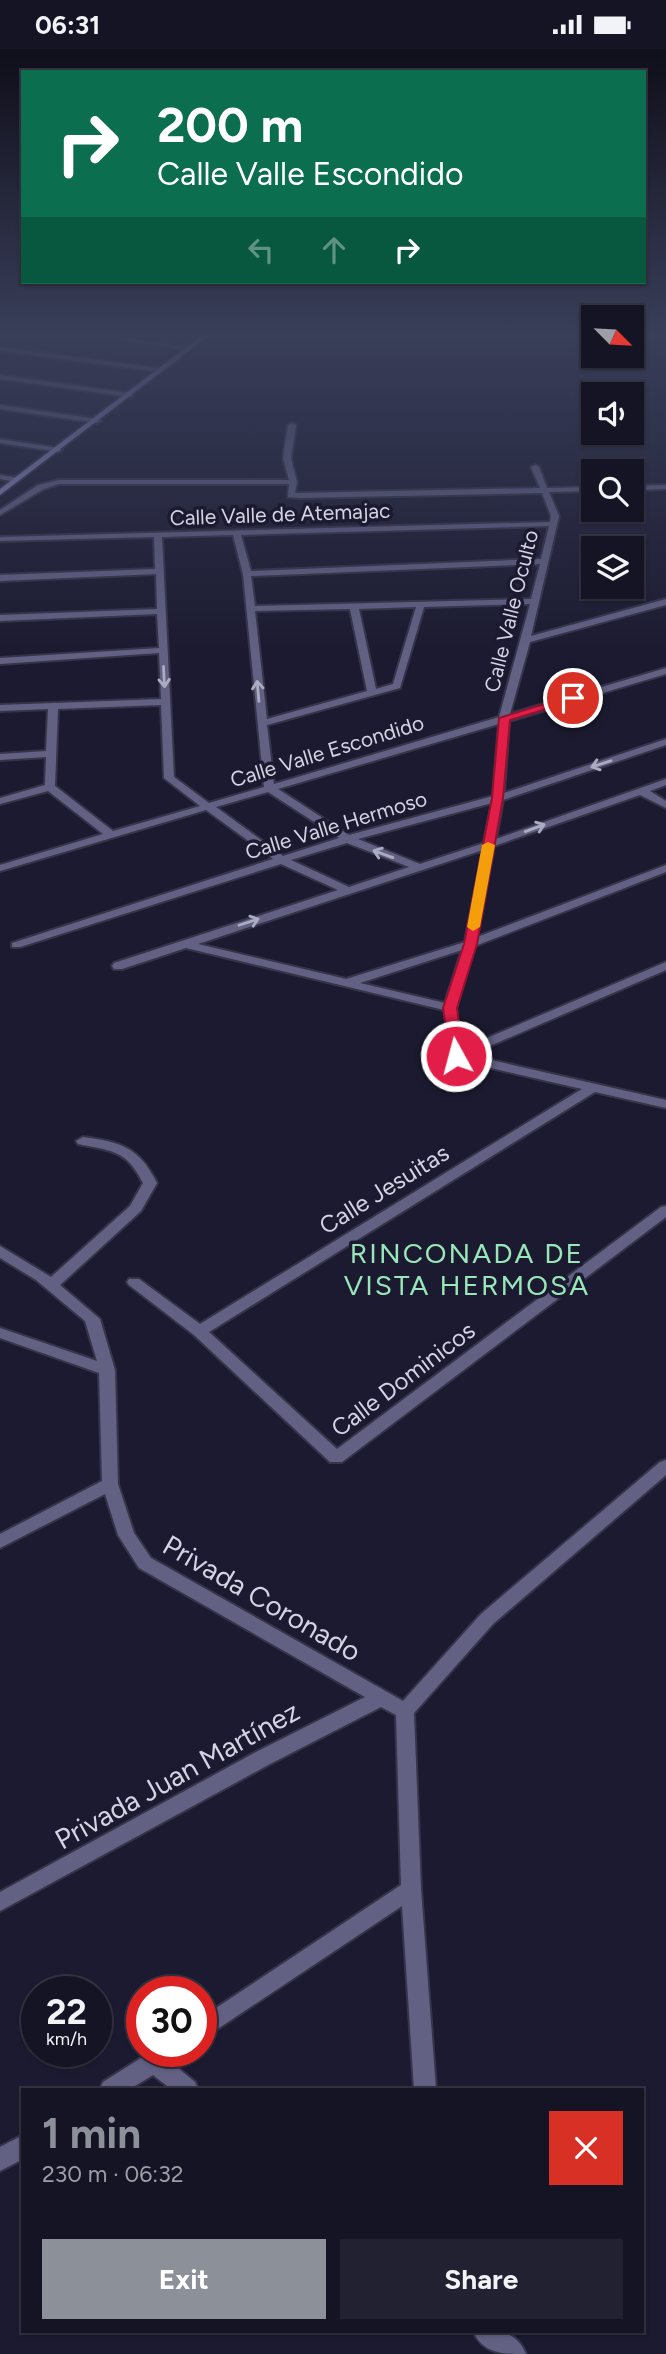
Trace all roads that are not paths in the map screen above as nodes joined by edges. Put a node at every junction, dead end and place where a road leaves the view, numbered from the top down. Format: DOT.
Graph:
graph roads {
  1 [pos="75,438"];
  2 [pos="290,438"];
  3 [pos="0,441"];
  4 [pos="58,450"];
  5 [pos="535,467"];
  6 [pos="0,477"];
  7 [pos="16,480"];
  8 [pos="293,482"];
  9 [pos="666,487"];
  10 [pos="644,488"];
  11 [pos="581,490"];
  12 [pos="545,491"];
  13 [pos="0,493"];
  14 [pos="0,513"];
  15 [pos="553,524"];
  16 [pos="237,533"];
  17 [pos="158,535"];
  18 [pos="4,539"];
  19 [pos="0,546"];
  20 [pos="545,561"];
  21 [pos="160,571"];
  22 [pos="247,574"];
  23 [pos="0,578"];
  24 [pos="536,601"];
  25 [pos="666,602"];
  26 [pos="421,603"];
  27 [pos="354,605"];
  28 [pos="250,609"];
  29 [pos="162,611"];
  30 [pos="0,618"];
  31 [pos="526,640"];
  32 [pos="163,650"];
  33 [pos="0,660"];
  34 [pos="666,671"];
  35 [pos="372,693"];
  36 [pos="166,702"];
  37 [pos="53,705"];
  38 [pos="0,708"];
  39 [pos="504,718"];
  40 [pos="261,724"];
  41 [pos="666,742"];
  42 [pos="51,754"];
  43 [pos="0,757"];
  44 [pos="666,782"];
  45 [pos="50,787"];
  46 [pos="269,788"];
  47 [pos="640,790"];
  48 [pos="498,798"];
  49 [pos="0,801"];
  50 [pos="666,805"];
  51 [pos="208,807"];
  52 [pos="111,835"];
  53 [pos="347,839"];
  54 [pos="488,845"];
  55 [pos="281,860"];
  56 [pos="419,867"];
  57 [pos="0,868"];
  58 [pos="666,868"];
  59 [pos="347,890"];
  60 [pos="185,944"];
  61 [pos="470,944"];
  62 [pos="16,945"];
  63 [pos="118,966"];
  64 [pos="666,967"];
  65 [pos="346,983"];
  66 [pos="450,1008"];
  67 [pos="456,1056"];
  68 [pos="594,1087"];
  69 [pos="666,1090"];
  70 [pos="648,1098"];
  71 [pos="666,1104"];
  72 [pos="83,1141"];
  73 [pos="666,1210"];
  74 [pos="0,1251"];
  75 [pos="134,1282"];
  76 [pos="51,1285"];
  77 [pos="199,1331"];
  78 [pos="0,1333"];
  79 [pos="107,1370"];
  80 [pos="666,1466"];
  81 [pos="110,1484"];
  82 [pos="0,1542"];
  83 [pos="381,1697"];
  84 [pos="405,1711"];
  85 [pos="411,1889"];
  86 [pos="0,1902"];
  87 [pos="217,2020"];
  88 [pos="146,2067"];
  89 [pos="170,2067"];
  90 [pos="113,2088"];
  91 [pos="186,2088"];
  92 [pos="425,2088"];
  93 [pos="21,2147"];
  94 [pos="0,2160"];
  95 [pos="488,2333"];
  96 [pos="514,2354"];
  1 -- 4 [label="street"];
  2 -- 8 [label="street"];
  3 -- 4 [label="street"];
  4 -- 7 [label="street"];
  5 -- 12 [label="street, Calle Valle Oculto"];
  6 -- 7 [label="street"];
  7 -- 13 [label="street"];
  8 -- 12 [label="street"];
  8 -- 14 [label="street"];
  9 -- 10 [label="street"];
  11 -- 12 [label="street"];
  12 -- 15 [label="street, Calle Valle Oculto"];
  15 -- 16 [label="street, Calle Valle de Atemajac"];
  15 -- 20 [label="street, Calle Valle Oculto"];
  16 -- 17 [label="street, Calle Valle de Atemajac"];
  16 -- 22 [label="street"];
  17 -- 18 [label="street, Calle Valle de Atemajac"];
  17 -- 21 [label="street"];
  18 -- 19 [label="street"];
  20 -- 22 [label="street"];
  20 -- 24 [label="street, Calle Valle Oculto"];
  21 -- 23 [label="street"];
  21 -- 29 [label="street"];
  22 -- 28 [label="street"];
  24 -- 26 [label="street"];
  24 -- 31 [label="street, Calle Valle Oculto"];
  25 -- 31 [label="street"];
  26 -- 27 [label="street"];
  26 -- 35 [label="street"];
  27 -- 28 [label="street"];
  27 -- 35 [label="street"];
  40 -- 28 [label="street, one-way"];
  29 -- 30 [label="street"];
  29 -- 32 [label="street"];
  31 -- 39 [label="street, Calle Valle Oculto"];
  32 -- 33 [label="street"];
  32 -- 36 [label="street, one-way"];
  34 -- 39 [label="street, Calle Valle Escondido"];
  35 -- 40 [label="street"];
  36 -- 37 [label="street"];
  36 -- 51 [label="street"];
  37 -- 38 [label="street"];
  37 -- 42 [label="street"];
  39 -- 46 [label="street, Calle Valle Escondido"];
  39 -- 48 [label="street, Calle Valle Oculto"];
  40 -- 46 [label="street"];
  41 -- 48 [label="street, Calle Valle Hermoso, one-way"];
  42 -- 43 [label="street"];
  42 -- 45 [label="street"];
  44 -- 47 [label="street"];
  45 -- 49 [label="street"];
  45 -- 52 [label="street"];
  46 -- 51 [label="street, Calle Valle Escondido"];
  46 -- 53 [label="street"];
  47 -- 50 [label="street"];
  54 -- 47 [label="street, one-way"];
  48 -- 53 [label="street, Calle Valle Hermoso"];
  48 -- 54 [label="street, Calle Valle Oculto"];
  51 -- 52 [label="street, Calle Valle Escondido"];
  51 -- 55 [label="street"];
  52 -- 57 [label="street, Calle Valle Escondido"];
  53 -- 55 [label="street, Calle Valle Hermoso"];
  56 -- 53 [label="street, one-way"];
  54 -- 56 [label="street"];
  54 -- 61 [label="street, Calle Valle Oculto"];
  55 -- 59 [label="street"];
  55 -- 62 [label="street, Calle Valle Hermoso"];
  56 -- 59 [label="street"];
  58 -- 61 [label="street"];
  60 -- 59 [label="street, one-way"];
  60 -- 63 [label="street"];
  60 -- 65 [label="street"];
  61 -- 65 [label="street"];
  61 -- 66 [label="street, Calle Valle Oculto"];
  64 -- 67 [label="street"];
  65 -- 66 [label="street"];
  66 -- 67 [label="street, Calle Valle Oculto"];
  67 -- 68 [label="street"];
  68 -- 70 [label="street"];
  68 -- 77 [label="street, Calle Jesuitas"];
  69 -- 70 [label="street"];
  70 -- 71 [label="street"];
  72 -- 76 [label="street"];
  73 -- 77 [label="street, Calle Dominicos"];
  74 -- 76 [label="street, Privada Coronado"];
  75 -- 77 [label="street"];
  76 -- 79 [label="street, Privada Coronado"];
  78 -- 79 [label="street"];
  79 -- 81 [label="street, Privada Coronado"];
  80 -- 84 [label="street"];
  81 -- 82 [label="street"];
  81 -- 83 [label="street, Privada Coronado"];
  83 -- 84 [label="street, Privada Coronado"];
  83 -- 86 [label="street, Privada Juan Martínez"];
  84 -- 85 [label="street"];
  85 -- 87 [label="street"];
  85 -- 92 [label="street"];
  88 -- 90 [label="street"];
  89 -- 91 [label="street"];
  93 -- 94 [label="street"];
  95 -- 96 [label="street"];
}
